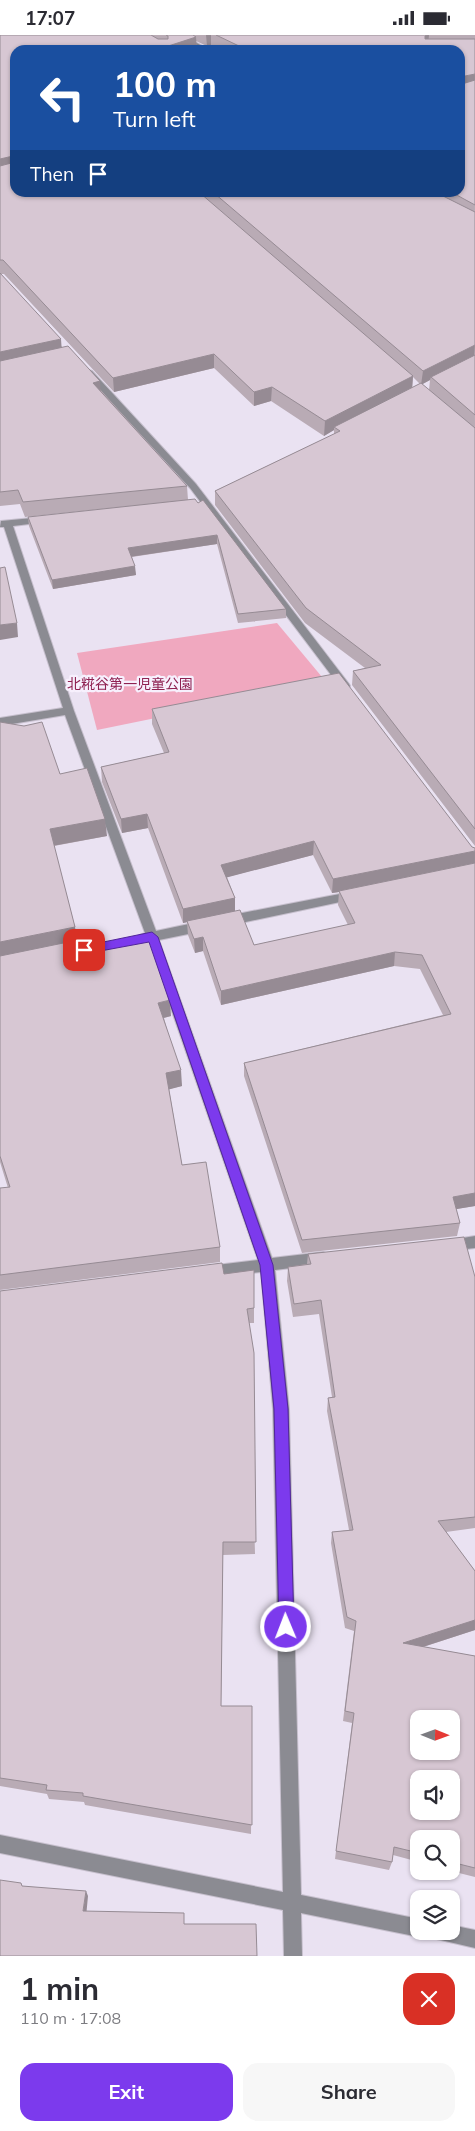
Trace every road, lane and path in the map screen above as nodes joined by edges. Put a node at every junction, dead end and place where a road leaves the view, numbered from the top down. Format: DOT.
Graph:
graph roads {
  1 [pos="178,35"];
  2 [pos="197,45"];
  3 [pos="83,366"];
  4 [pos="210,501"];
  5 [pos="193,505"];
  6 [pos="50,519"];
  7 [pos="4,524"];
  8 [pos="350,693"];
  9 [pos="70,711"];
  10 [pos="0,722"];
  11 [pos="367,893"];
  12 [pos="152,937"];
  13 [pos="135,940"];
  14 [pos="475,1242"];
  15 [pos="437,1246"];
  16 [pos="334,1257"];
  17 [pos="266,1265"];
  18 [pos="192,1274"];
  19 [pos="0,1844"];
  20 [pos="293,1904"];
  21 [pos="410,1926"];
  22 [pos="460,1936"];
  23 [pos="475,1939"];
  24 [pos="293,1956"];
  1 -- 2 [label="street"];
  3 -- 4 [label="street"];
  4 -- 5 [label="street"];
  4 -- 8 [label="street"];
  6 -- 7 [label="street"];
  7 -- 9 [label="street"];
  9 -- 10 [label="street"];
  9 -- 12 [label="street"];
  11 -- 12 [label="street"];
  12 -- 13 [label="street"];
  12 -- 17 [label="street"];
  14 -- 15 [label="street"];
  16 -- 17 [label="street"];
  17 -- 18 [label="street"];
  17 -- 20 [label="street"];
  19 -- 20 [label="street"];
  20 -- 21 [label="street"];
  20 -- 24 [label="street"];
  22 -- 23 [label="street"];
}
